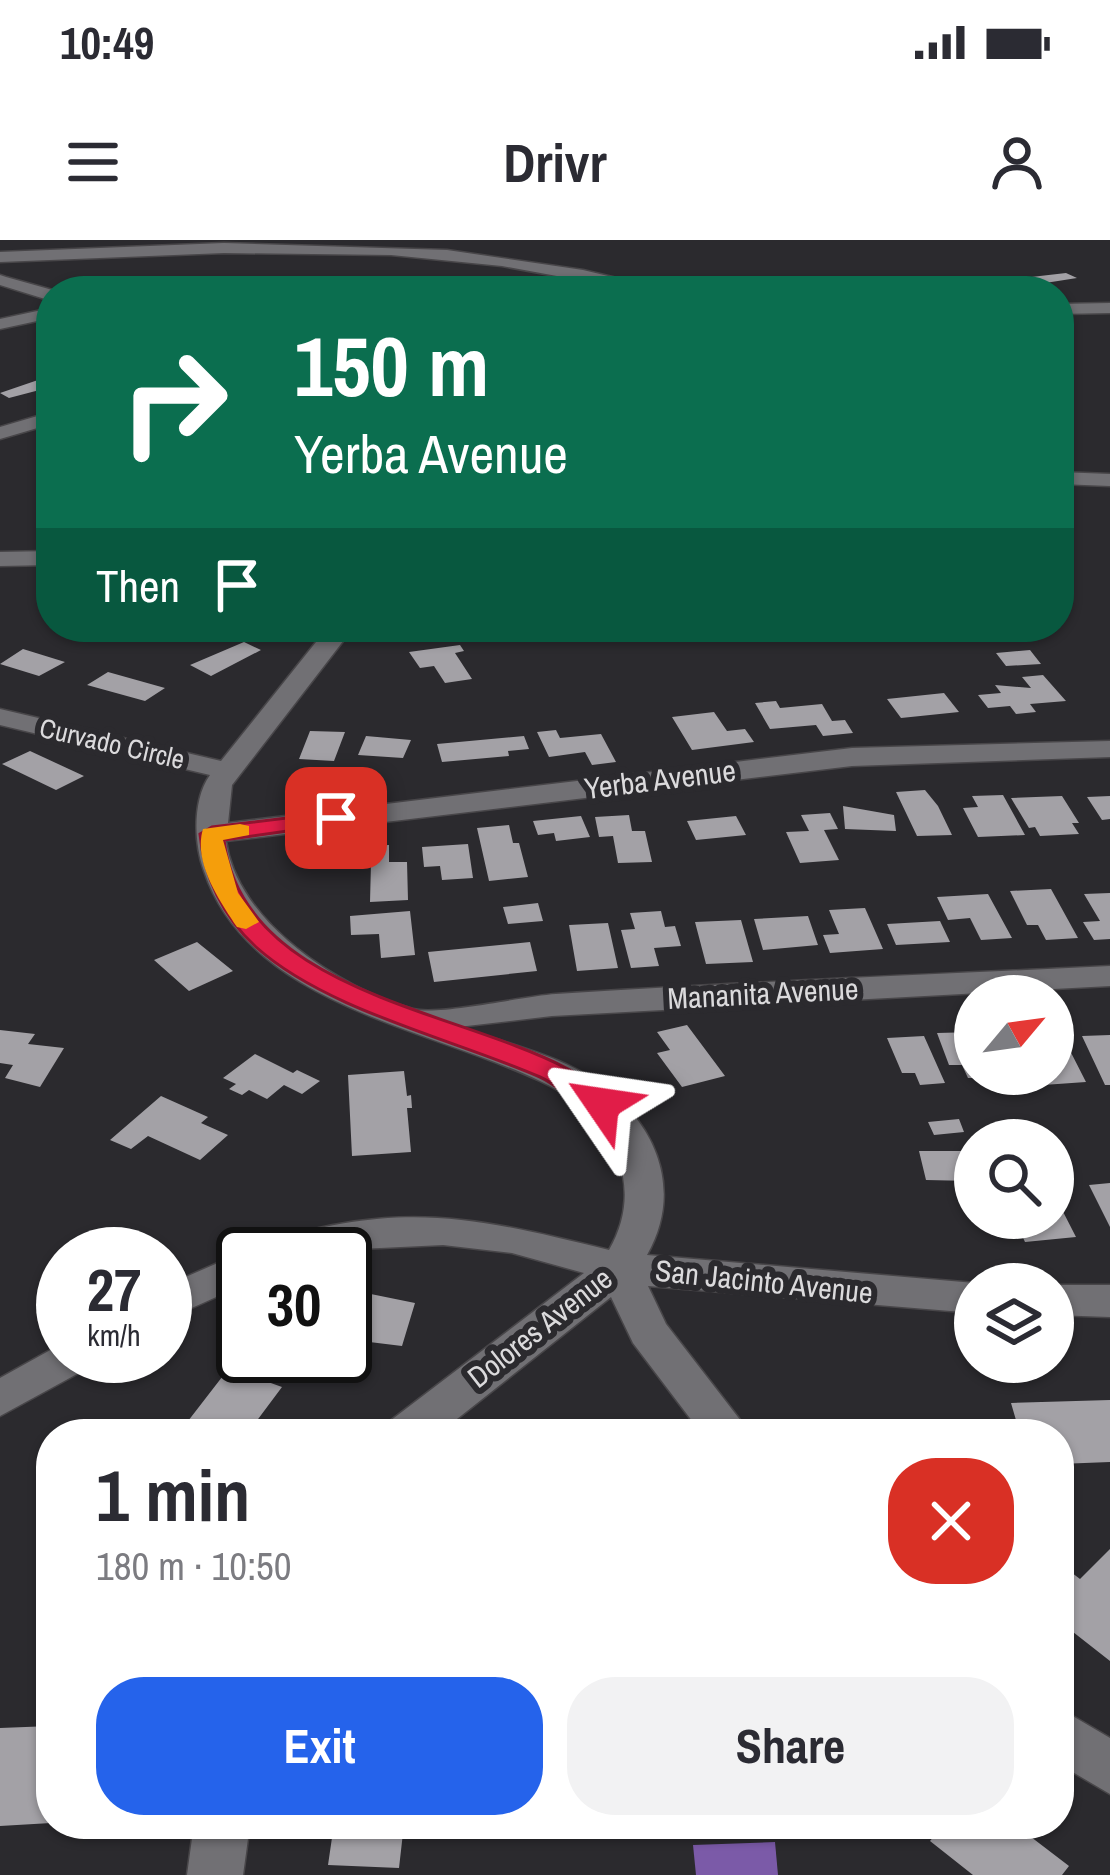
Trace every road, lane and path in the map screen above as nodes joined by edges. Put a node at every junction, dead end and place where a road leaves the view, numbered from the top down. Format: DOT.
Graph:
graph roads {
  1 [pos="525,240"];
  2 [pos="210,245"];
  3 [pos="0,257"];
  4 [pos="516,263"];
  5 [pos="584,276"];
  6 [pos="0,280"];
  7 [pos="36,291"];
  8 [pos="1110,308"];
  9 [pos="1074,309"];
  10 [pos="36,316"];
  11 [pos="0,324"];
  12 [pos="36,423"];
  13 [pos="0,434"];
  14 [pos="1074,478"];
  15 [pos="1110,479"];
  16 [pos="36,558"];
  17 [pos="0,559"];
  18 [pos="329,642"];
  19 [pos="0,717"];
  20 [pos="1110,749"];
  21 [pos="225,770"];
  22 [pos="212,834"];
  23 [pos="1110,976"];
  24 [pos="416,1021"];
  25 [pos="372,1229"];
  26 [pos="619,1268"];
  27 [pos="954,1297"];
  28 [pos="1074,1300"];
  29 [pos="1110,1301"];
  30 [pos="36,1378"];
  31 [pos="0,1400"];
  32 [pos="425,1419"];
  33 [pos="716,1419"];
  34 [pos="1074,1744"];
  35 [pos="1110,1769"];
  36 [pos="220,1839"];
  37 [pos="215,1875"];
  1 -- 4 [label="street"];
  2 -- 3 [label="street"];
  2 -- 4 [label="street"];
  4 -- 5 [label="street"];
  6 -- 7 [label="street"];
  8 -- 9 [label="street"];
  10 -- 11 [label="street"];
  12 -- 13 [label="street"];
  14 -- 15 [label="street"];
  16 -- 17 [label="street"];
  18 -- 21 [label="street, Dolores Avenue"];
  19 -- 21 [label="street, Curvado Circle"];
  20 -- 22 [label="street, Yerba Avenue"];
  21 -- 22 [label="street, Dolores Avenue"];
  22 -- 24 [label="street, Dolores Avenue"];
  23 -- 24 [label="street, Mananita Avenue"];
  24 -- 26 [label="street, Dolores Avenue"];
  25 -- 26 [label="street, San Jacinto Avenue"];
  26 -- 27 [label="street, San Jacinto Avenue"];
  26 -- 32 [label="street, Dolores Avenue"];
  26 -- 33 [label="street"];
  28 -- 29 [label="street"];
  30 -- 31 [label="street"];
  34 -- 35 [label="street"];
  36 -- 37 [label="street"];
}
